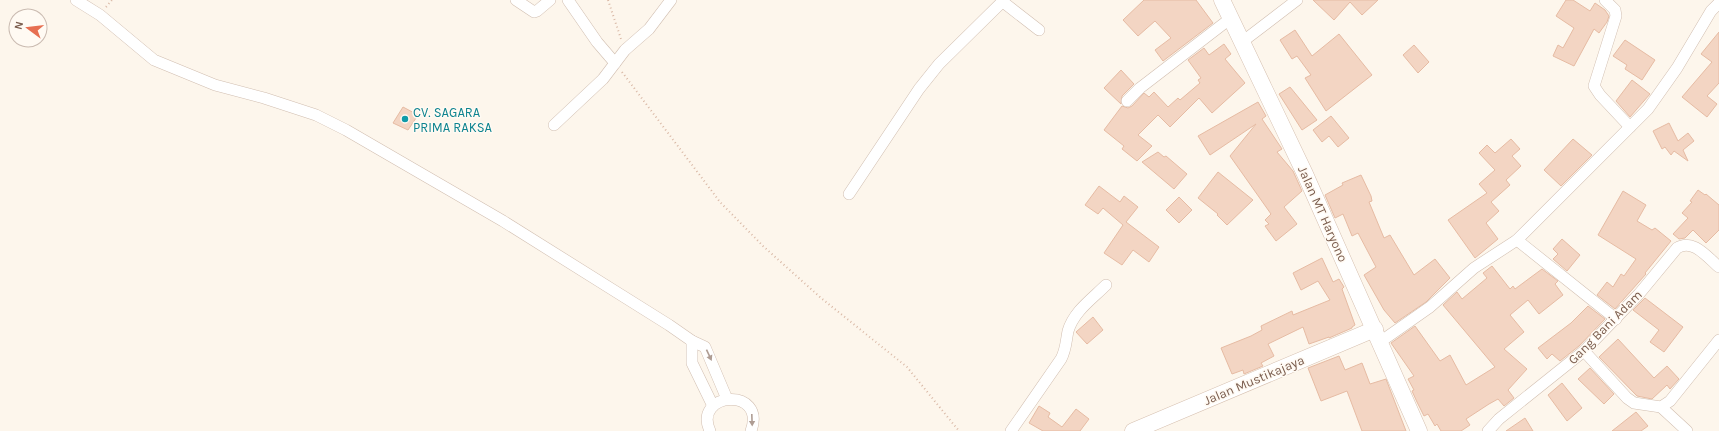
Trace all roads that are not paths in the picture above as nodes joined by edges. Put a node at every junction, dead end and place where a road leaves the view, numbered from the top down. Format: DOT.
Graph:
graph roads {
  1 [pos="76,0"];
  2 [pos="516,0"];
  3 [pos="550,0"];
  4 [pos="568,0"];
  5 [pos="671,0"];
  6 [pos="1222,0"];
  7 [pos="1297,0"];
  8 [pos="1605,0"];
  9 [pos="1003,1"];
  10 [pos="1719,3"];
  11 [pos="1231,18"];
  12 [pos="1039,30"];
  13 [pos="1242,42"];
  14 [pos="615,63"];
  15 [pos="1126,101"];
  16 [pos="554,125"];
  17 [pos="1630,127"];
  18 [pos="849,194"];
  19 [pos="1517,240"];
  20 [pos="1719,267"];
  21 [pos="1106,285"];
  22 [pos="1616,319"];
  23 [pos="1377,336"];
  24 [pos="1719,340"];
  25 [pos="692,341"];
  26 [pos="1584,351"];
  27 [pos="727,398"];
  28 [pos="713,406"];
  29 [pos="1661,406"];
  30 [pos="710,431"];
  31 [pos="750,431"];
  32 [pos="1011,431"];
  33 [pos="1133,431"];
  34 [pos="1419,431"];
  35 [pos="1488,431"];
  36 [pos="1687,431"];
  1 -- 25 [label="street"];
  2 -- 3 [label="street"];
  4 -- 14 [label="street"];
  5 -- 14 [label="street"];
  6 -- 11 [label="main road, Jalan MT Haryono"];
  7 -- 13 [label="street"];
  8 -- 17 [label="street"];
  9 -- 12 [label="street"];
  9 -- 18 [label="street"];
  10 -- 17 [label="street"];
  11 -- 13 [label="main road, Jalan MT Haryono"];
  11 -- 15 [label="street"];
  13 -- 23 [label="main road, Jalan MT Haryono"];
  14 -- 16 [label="street"];
  17 -- 19 [label="street"];
  19 -- 22 [label="street"];
  19 -- 23 [label="street"];
  20 -- 22 [label="street, Gang Bani Adam"];
  21 -- 32 [label="street"];
  22 -- 26 [label="street, Gang Bani Adam"];
  23 -- 33 [label="main road, Jalan Mustikajaya"];
  23 -- 34 [label="main road, Jalan MT Haryono"];
  24 -- 29 [label="street"];
  25 -- 27 [label="street, one-way"];
  25 -- 28 [label="street"];
  26 -- 29 [label="street"];
  26 -- 35 [label="street, Gang Bani Adam"];
  27 -- 28 [label="street"];
  27 -- 31 [label="street, one-way"];
  28 -- 30 [label="street"];
  29 -- 36 [label="street"];
}
